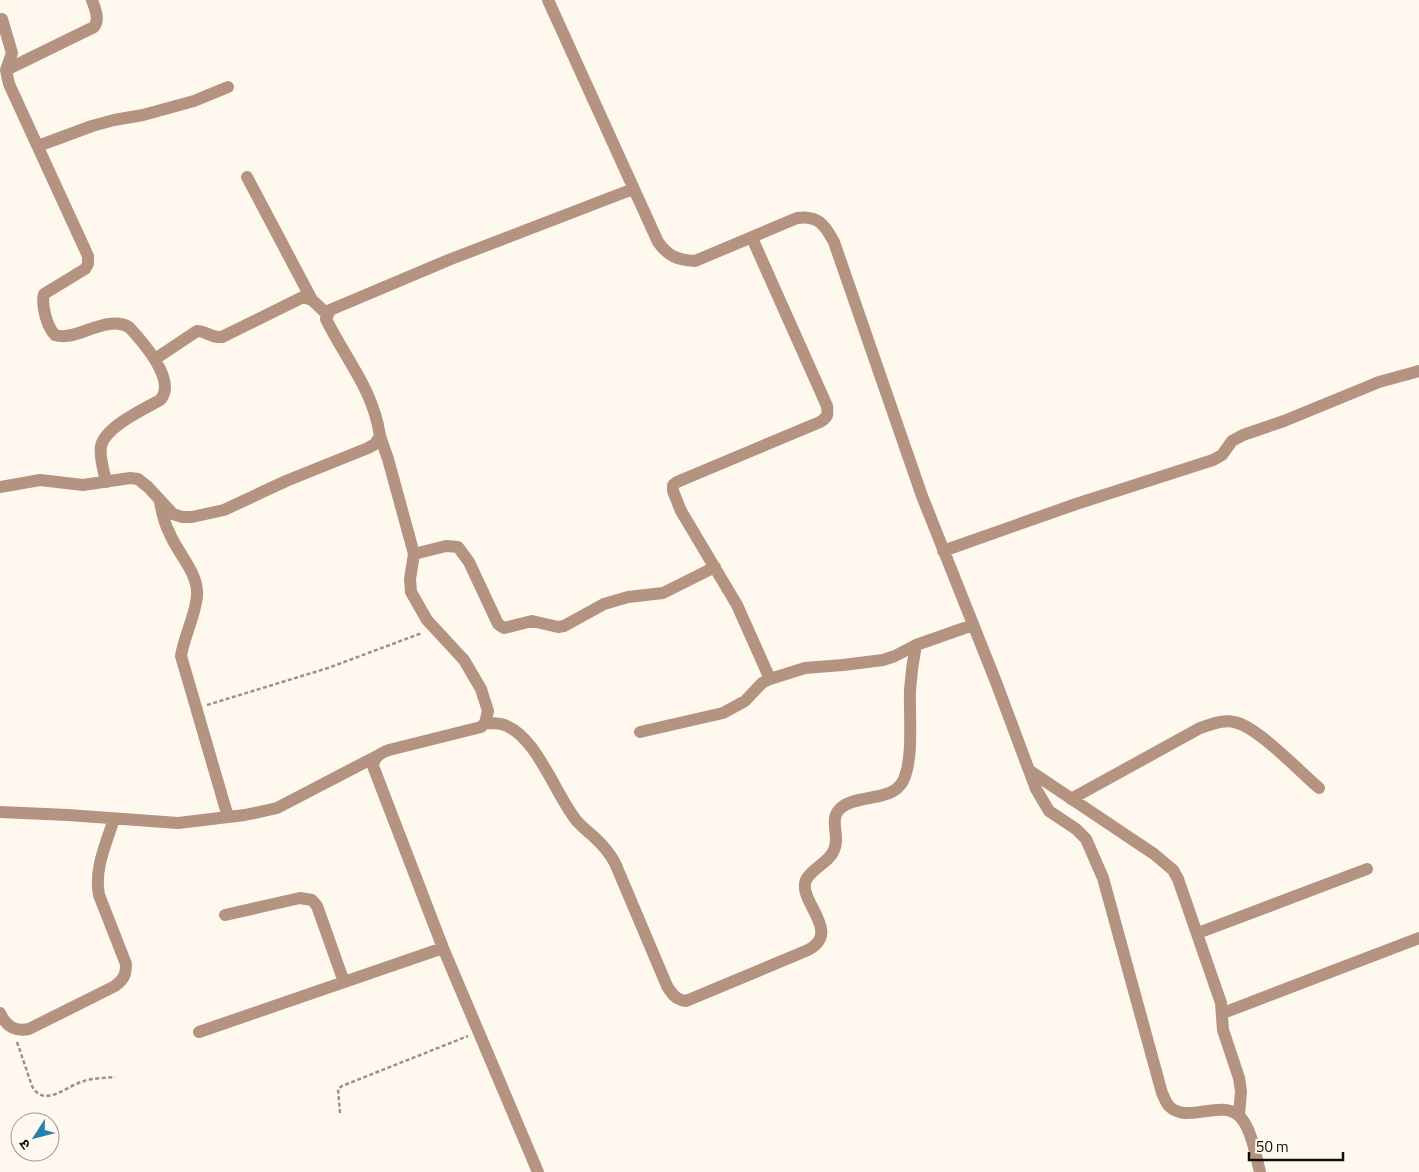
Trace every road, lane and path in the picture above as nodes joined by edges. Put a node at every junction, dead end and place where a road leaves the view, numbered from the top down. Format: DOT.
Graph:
graph roads {
  1 [pos="92,0"];
  2 [pos="548,0"];
  3 [pos="2,19"];
  4 [pos="6,70"];
  5 [pos="228,88"];
  6 [pos="38,146"];
  7 [pos="247,177"];
  8 [pos="633,189"];
  9 [pos="752,238"];
  10 [pos="312,300"];
  11 [pos="327,314"];
  12 [pos="155,359"];
  13 [pos="1419,371"];
  14 [pos="380,436"];
  15 [pos="106,482"];
  16 [pos="0,487"];
  17 [pos="159,501"];
  18 [pos="943,551"];
  19 [pos="414,554"];
  20 [pos="715,567"];
  21 [pos="973,625"];
  22 [pos="434,629"];
  23 [pos="916,645"];
  24 [pos="770,679"];
  25 [pos="196,708"];
  26 [pos="485,723"];
  27 [pos="640,732"];
  28 [pos="377,756"];
  29 [pos="1030,771"];
  30 [pos="1319,788"];
  31 [pos="1071,799"];
  32 [pos="0,812"];
  33 [pos="228,818"];
  34 [pos="114,819"];
  35 [pos="1367,869"];
  36 [pos="225,916"];
  37 [pos="1198,932"];
  38 [pos="1419,938"];
  39 [pos="443,948"];
  40 [pos="344,982"];
  41 [pos="0,1013"];
  42 [pos="1223,1013"];
  43 [pos="13,1029"];
  44 [pos="199,1032"];
  45 [pos="479,1032"];
  46 [pos="115,1077"];
  47 [pos="340,1113"];
  48 [pos="1239,1116"];
  49 [pos="538,1172"];
  50 [pos="1260,1172"];
  1 -- 4 [label="street"];
  2 -- 8 [label="street"];
  3 -- 4 [label="street"];
  4 -- 6 [label="street"];
  5 -- 6 [label="street"];
  6 -- 12 [label="street"];
  7 -- 10 [label="street"];
  8 -- 9 [label="street"];
  8 -- 11 [label="street"];
  9 -- 18 [label="street"];
  9 -- 20 [label="street"];
  10 -- 11 [label="street"];
  10 -- 12 [label="street"];
  11 -- 14 [label="street"];
  12 -- 15 [label="street"];
  13 -- 18 [label="street"];
  14 -- 17 [label="street"];
  14 -- 19 [label="street"];
  15 -- 16 [label="street"];
  15 -- 17 [label="street"];
  17 -- 25 [label="street"];
  18 -- 21 [label="street"];
  19 -- 20 [label="street"];
  19 -- 22 [label="street"];
  20 -- 24 [label="street"];
  21 -- 23 [label="street"];
  21 -- 29 [label="street"];
  22 -- 25 [label="path"];
  22 -- 26 [label="street"];
  23 -- 24 [label="street"];
  23 -- 26 [label="street"];
  24 -- 27 [label="street"];
  25 -- 33 [label="street"];
  26 -- 28 [label="street"];
  28 -- 33 [label="street"];
  28 -- 39 [label="street"];
  29 -- 31 [label="street"];
  29 -- 48 [label="street"];
  30 -- 31 [label="street"];
  31 -- 37 [label="street"];
  32 -- 34 [label="street"];
  33 -- 34 [label="street"];
  34 -- 43 [label="street"];
  35 -- 37 [label="street"];
  36 -- 40 [label="street"];
  37 -- 42 [label="street"];
  38 -- 42 [label="street"];
  39 -- 40 [label="street"];
  39 -- 45 [label="street"];
  40 -- 44 [label="street"];
  41 -- 43 [label="street"];
  42 -- 48 [label="street"];
  43 -- 46 [label="path"];
  45 -- 47 [label="path"];
  45 -- 49 [label="street"];
  48 -- 50 [label="street"];
}
